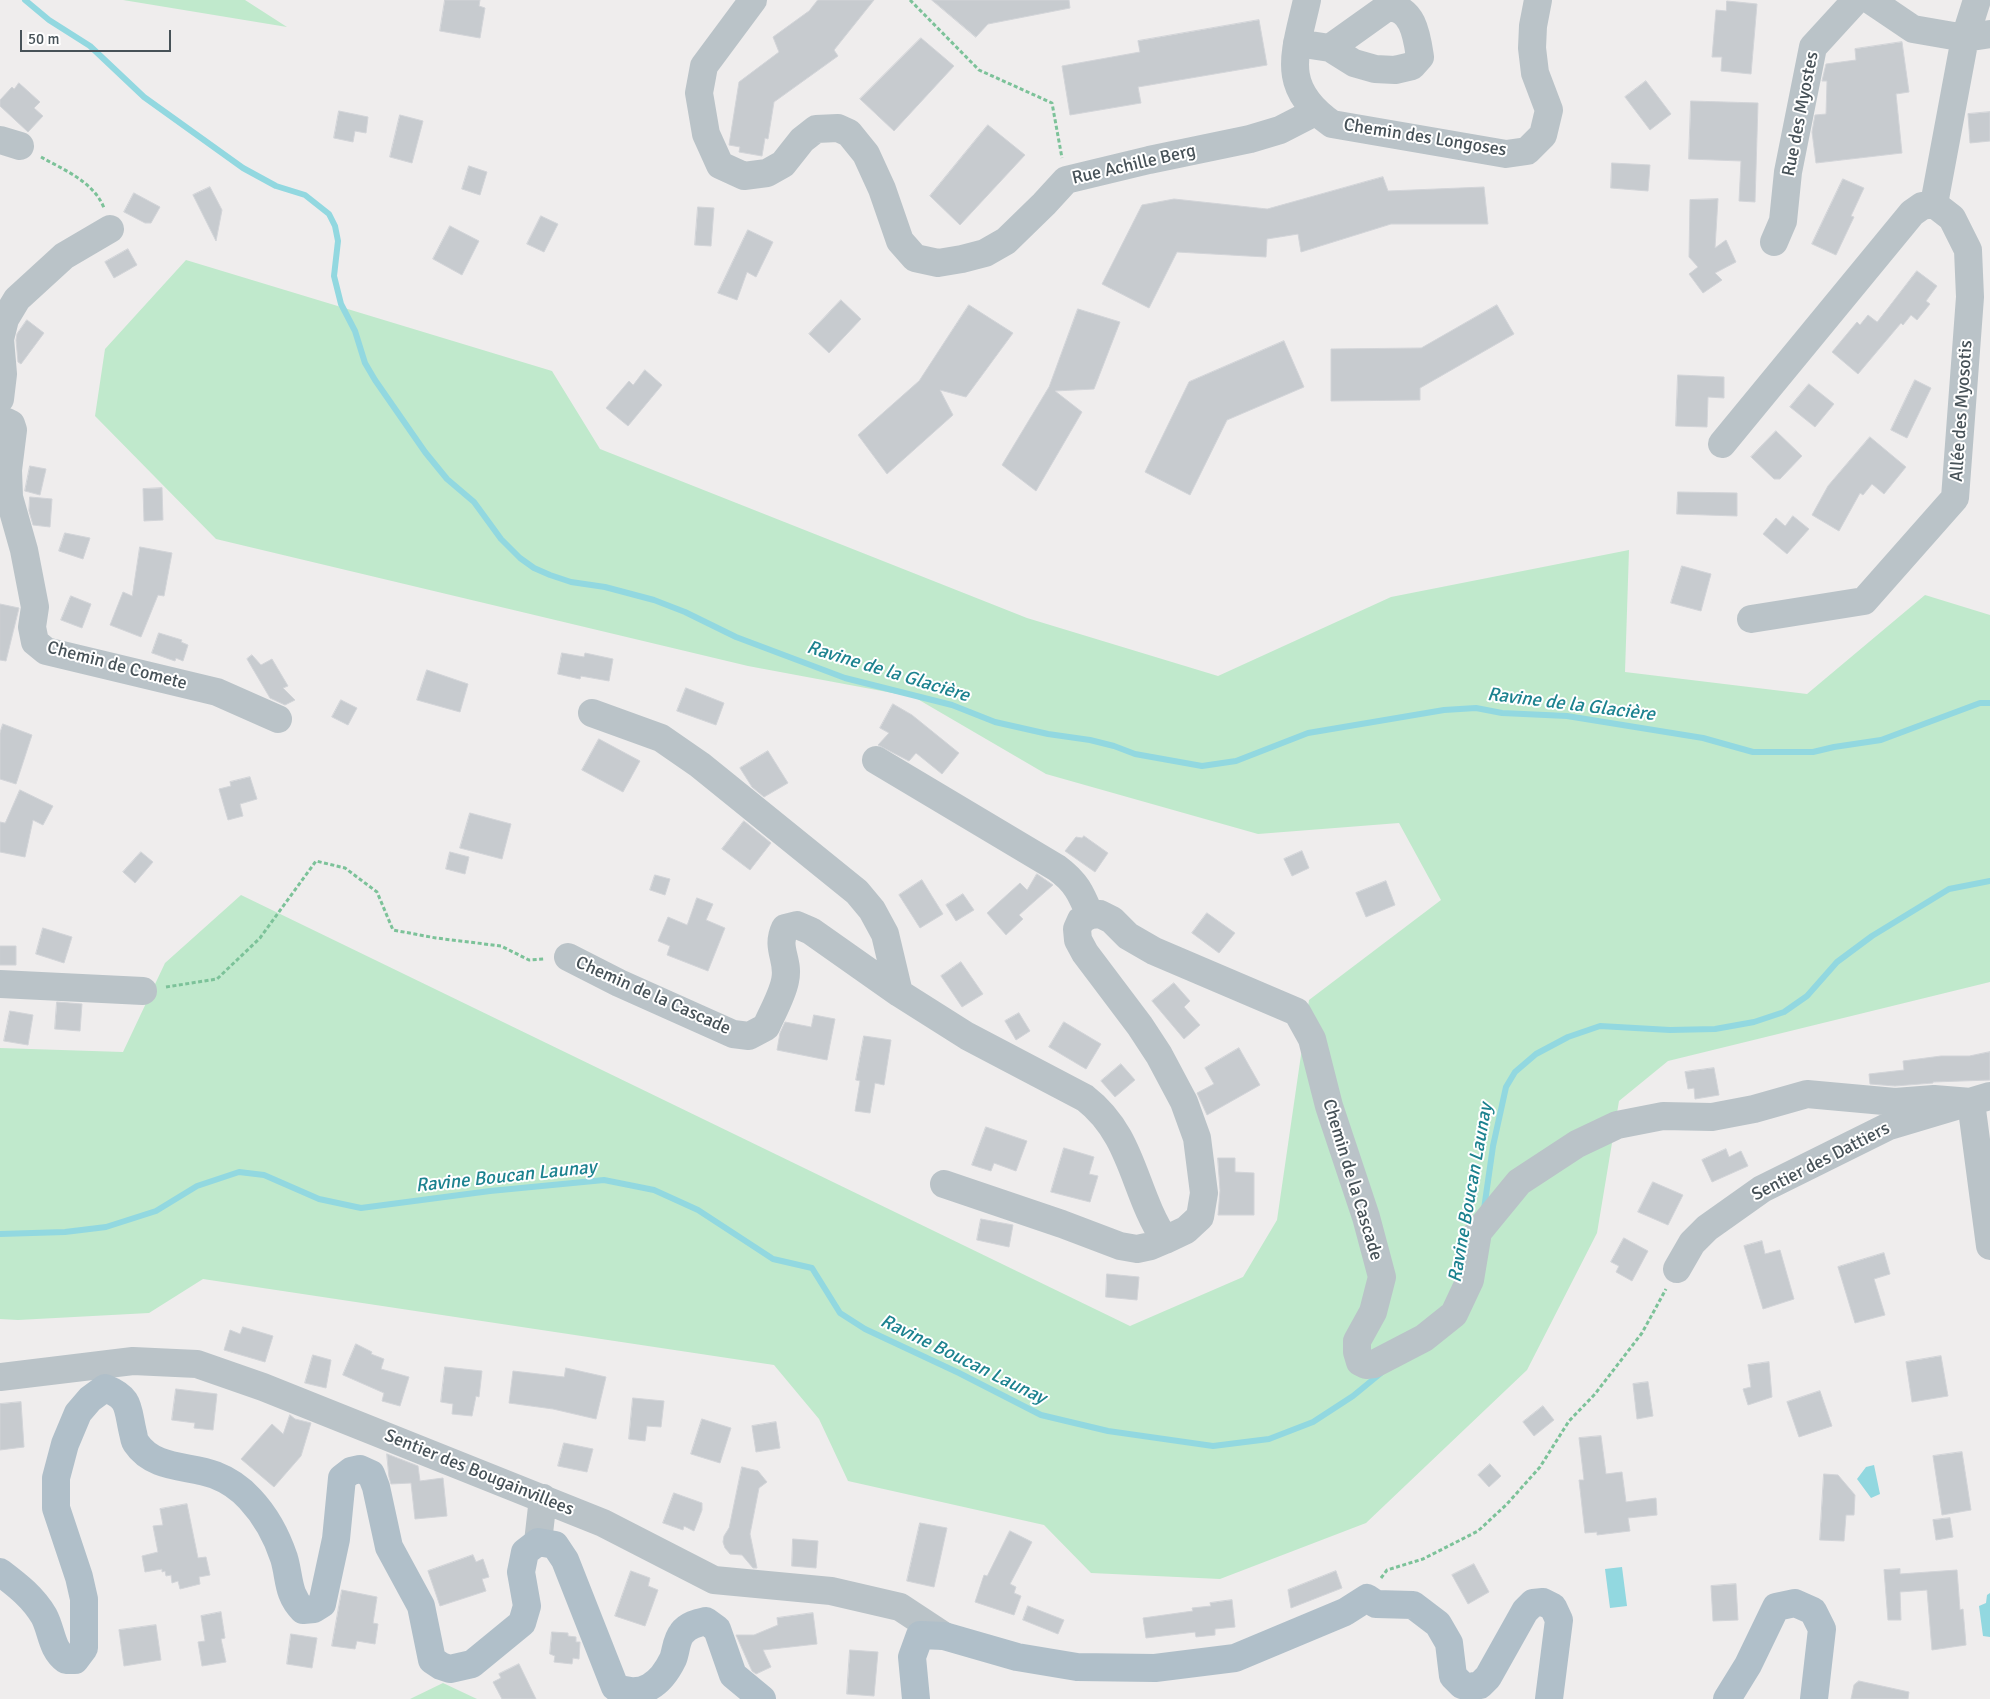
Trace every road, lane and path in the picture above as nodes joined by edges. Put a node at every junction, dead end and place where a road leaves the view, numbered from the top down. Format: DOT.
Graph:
graph roads {
  1 [pos="754,0"];
  2 [pos="910,0"];
  3 [pos="1307,0"];
  4 [pos="1538,0"];
  5 [pos="1856,0"];
  6 [pos="1870,0"];
  7 [pos="1977,0"];
  8 [pos="1978,36"];
  9 [pos="1297,43"];
  10 [pos="1330,48"];
  11 [pos="1314,112"];
  12 [pos="10,143"];
  13 [pos="1066,180"];
  14 [pos="1934,204"];
  15 [pos="110,229"];
  16 [pos="1774,242"];
  17 [pos="0,399"];
  18 [pos="0,422"];
  19 [pos="1722,444"];
  20 [pos="1750,619"];
  21 [pos="592,713"];
  22 [pos="278,719"];
  23 [pos="876,760"];
  24 [pos="1090,915"];
  25 [pos="568,957"];
  26 [pos="0,984"];
  27 [pos="143,991"];
  28 [pos="900,993"];
  29 [pos="1980,1099"];
  30 [pos="944,1184"];
  31 [pos="1165,1240"];
  32 [pos="1990,1246"];
  33 [pos="1677,1269"];
  34 [pos="0,1377"];
  35 [pos="101,1377"];
  36 [pos="543,1498"];
  37 [pos="538,1542"];
  38 [pos="0,1572"];
  39 [pos="1366,1598"];
  40 [pos="944,1636"];
  41 [pos="762,1699"];
  42 [pos="916,1699"];
  43 [pos="1549,1699"];
  44 [pos="1727,1699"];
  45 [pos="1814,1699"];
  1 -- 13 [label="street, Rue Achille Berg"];
  2 -- 13 [label="path"];
  3 -- 9 [label="street, Chemin des Longoses"];
  4 -- 11 [label="street, Chemin des Longoses"];
  5 -- 16 [label="street, Rue des Myostes"];
  6 -- 8 [label="street"];
  7 -- 8 [label="street"];
  8 -- 14 [label="street"];
  9 -- 10 [label="street"];
  9 -- 11 [label="street, Chemin des Longoses"];
  11 -- 13 [label="street, Rue Achille Berg"];
  12 -- 15 [label="path"];
  14 -- 19 [label="street"];
  14 -- 20 [label="street, Allée des Myosotis"];
  15 -- 17 [label="street"];
  18 -- 22 [label="street, Chemin de Comete"];
  21 -- 28 [label="street"];
  23 -- 24 [label="street"];
  24 -- 29 [label="street, Chemin de la Cascade"];
  24 -- 31 [label="street"];
  25 -- 27 [label="path"];
  25 -- 28 [label="street, Chemin de la Cascade"];
  26 -- 27 [label="street"];
  28 -- 31 [label="street, Chemin de la Cascade"];
  29 -- 32 [label="street"];
  29 -- 33 [label="street, Sentier des Dattiers"];
  30 -- 31 [label="street"];
  33 -- 39 [label="path"];
  34 -- 35 [label="street, Sentier des Bougainvillees"];
  35 -- 36 [label="street, Sentier des Bougainvillees"];
  35 -- 37 [label="main road"];
  35 -- 38 [label="main road"];
  36 -- 37 [label="street"];
  36 -- 40 [label="street, Sentier des Bougainvillees"];
  37 -- 41 [label="main road"];
  39 -- 40 [label="main road"];
  39 -- 43 [label="main road"];
  40 -- 42 [label="main road"];
  44 -- 45 [label="main road"];
}
